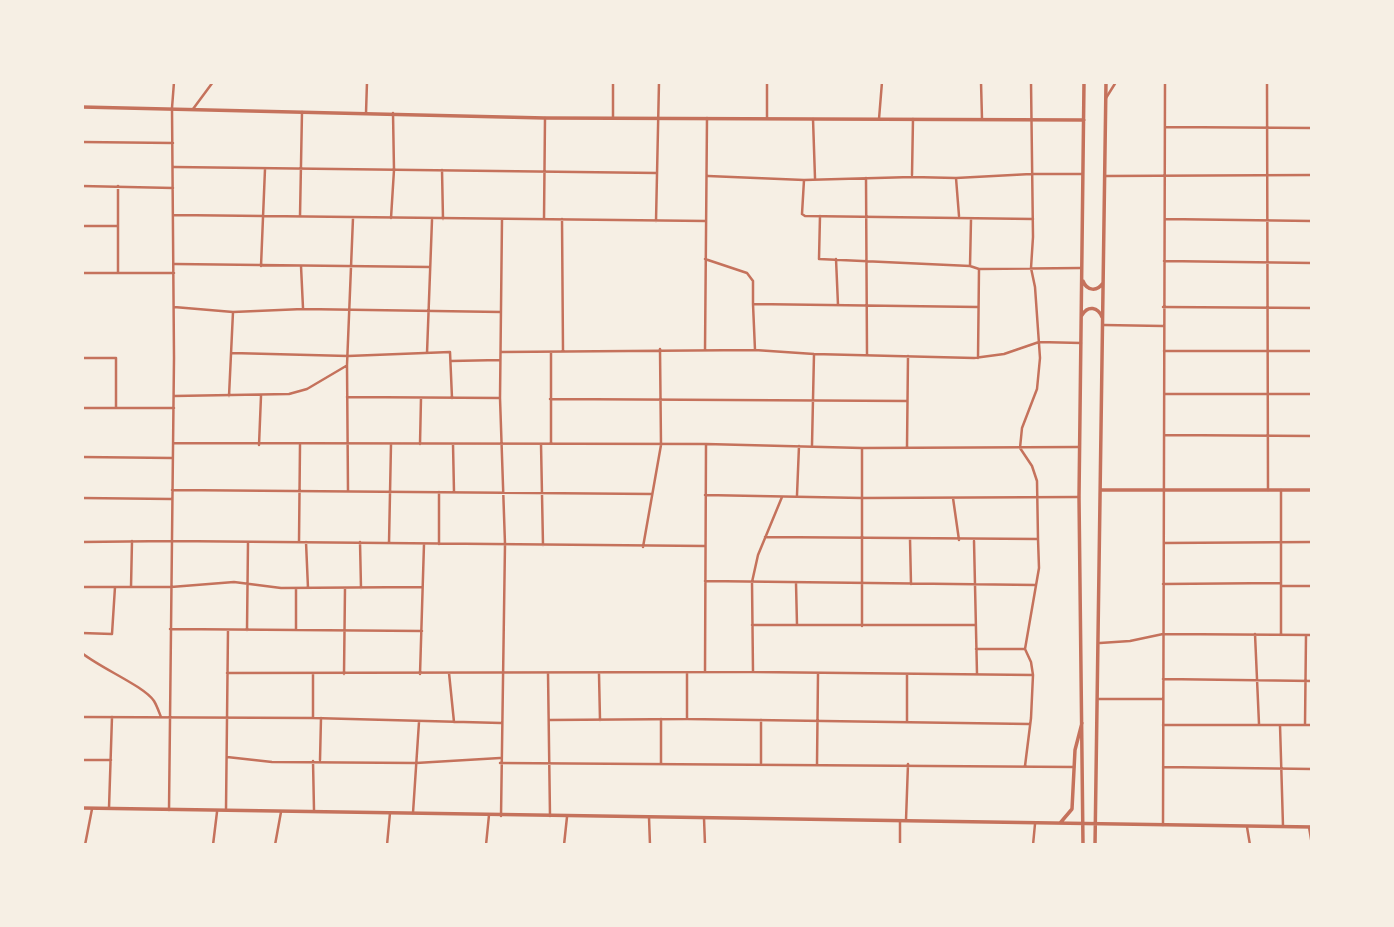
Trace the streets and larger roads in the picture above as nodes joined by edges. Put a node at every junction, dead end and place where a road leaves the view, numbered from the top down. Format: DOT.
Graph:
graph roads {
  1 [pos="174,82"];
  2 [pos="213,82"];
  3 [pos="367,82"];
  4 [pos="613,82"];
  5 [pos="659,82"];
  6 [pos="767,82"];
  7 [pos="882,82"];
  8 [pos="981,82"];
  9 [pos="1031,82"];
  10 [pos="1084,82"];
  11 [pos="1106,82"];
  12 [pos="1116,82"];
  13 [pos="1165,82"];
  14 [pos="1267,82"];
  15 [pos="1107,98"];
  16 [pos="82,107"];
  17 [pos="172,108"];
  18 [pos="193,109"];
  19 [pos="302,113"];
  20 [pos="366,113"];
  21 [pos="393,113"];
  22 [pos="613,117"];
  23 [pos="658,117"];
  24 [pos="545,118"];
  25 [pos="707,118"];
  26 [pos="767,118"];
  27 [pos="813,119"];
  28 [pos="879,119"];
  29 [pos="913,119"];
  30 [pos="982,119"];
  31 [pos="1031,120"];
  32 [pos="1084,120"];
  33 [pos="1165,127"];
  34 [pos="1267,127"];
  35 [pos="1312,128"];
  36 [pos="82,142"];
  37 [pos="173,143"];
  38 [pos="174,167"];
  39 [pos="265,169"];
  40 [pos="300,170"];
  41 [pos="394,170"];
  42 [pos="442,170"];
  43 [pos="544,172"];
  44 [pos="657,173"];
  45 [pos="1031,173"];
  46 [pos="1083,174"];
  47 [pos="1164,175"];
  48 [pos="1267,175"];
  49 [pos="1312,175"];
  50 [pos="708,176"];
  51 [pos="1106,176"];
  52 [pos="912,177"];
  53 [pos="815,178"];
  54 [pos="866,178"];
  55 [pos="957,178"];
  56 [pos="804,180"];
  57 [pos="82,186"];
  58 [pos="118,186"];
  59 [pos="174,188"];
  60 [pos="174,215"];
  61 [pos="263,216"];
  62 [pos="300,216"];
  63 [pos="820,216"];
  64 [pos="353,218"];
  65 [pos="391,218"];
  66 [pos="865,218"];
  67 [pos="959,218"];
  68 [pos="432,219"];
  69 [pos="443,219"];
  70 [pos="502,219"];
  71 [pos="544,219"];
  72 [pos="562,219"];
  73 [pos="971,219"];
  74 [pos="1033,219"];
  75 [pos="1165,219"];
  76 [pos="1268,220"];
  77 [pos="656,221"];
  78 [pos="706,221"];
  79 [pos="1312,221"];
  80 [pos="82,226"];
  81 [pos="117,226"];
  82 [pos="705,259"];
  83 [pos="836,259"];
  84 [pos="865,260"];
  85 [pos="1164,261"];
  86 [pos="1268,263"];
  87 [pos="1312,263"];
  88 [pos="174,264"];
  89 [pos="261,266"];
  90 [pos="301,266"];
  91 [pos="970,266"];
  92 [pos="351,267"];
  93 [pos="430,267"];
  94 [pos="1031,268"];
  95 [pos="1082,268"];
  96 [pos="979,269"];
  97 [pos="82,272"];
  98 [pos="118,273"];
  99 [pos="174,273"];
  100 [pos="1082,275"];
  101 [pos="1104,278"];
  102 [pos="753,304"];
  103 [pos="867,305"];
  104 [pos="838,306"];
  105 [pos="174,307"];
  106 [pos="978,307"];
  107 [pos="1163,307"];
  108 [pos="1268,308"];
  109 [pos="1312,308"];
  110 [pos="303,309"];
  111 [pos="348,311"];
  112 [pos="429,311"];
  113 [pos="233,312"];
  114 [pos="501,312"];
  115 [pos="1081,321"];
  116 [pos="1104,324"];
  117 [pos="1163,326"];
  118 [pos="1039,342"];
  119 [pos="1081,342"];
  120 [pos="660,349"];
  121 [pos="705,350"];
  122 [pos="755,350"];
  123 [pos="563,351"];
  124 [pos="1164,351"];
  125 [pos="1268,351"];
  126 [pos="1312,351"];
  127 [pos="501,352"];
  128 [pos="551,352"];
  129 [pos="232,354"];
  130 [pos="427,354"];
  131 [pos="814,354"];
  132 [pos="867,355"];
  133 [pos="348,356"];
  134 [pos="908,356"];
  135 [pos="82,358"];
  136 [pos="978,358"];
  137 [pos="501,360"];
  138 [pos="451,361"];
  139 [pos="347,365"];
  140 [pos="1165,394"];
  141 [pos="1268,394"];
  142 [pos="1312,394"];
  143 [pos="174,396"];
  144 [pos="229,396"];
  145 [pos="261,396"];
  146 [pos="347,397"];
  147 [pos="421,398"];
  148 [pos="452,398"];
  149 [pos="500,398"];
  150 [pos="550,399"];
  151 [pos="662,399"];
  152 [pos="813,399"];
  153 [pos="907,401"];
  154 [pos="82,408"];
  155 [pos="116,408"];
  156 [pos="174,408"];
  157 [pos="1165,435"];
  158 [pos="1268,436"];
  159 [pos="1312,436"];
  160 [pos="173,443"];
  161 [pos="391,444"];
  162 [pos="420,444"];
  163 [pos="453,444"];
  164 [pos="503,444"];
  165 [pos="541,444"];
  166 [pos="551,444"];
  167 [pos="706,444"];
  168 [pos="259,445"];
  169 [pos="300,445"];
  170 [pos="347,445"];
  171 [pos="661,445"];
  172 [pos="799,446"];
  173 [pos="812,446"];
  174 [pos="907,447"];
  175 [pos="1080,447"];
  176 [pos="862,448"];
  177 [pos="1020,448"];
  178 [pos="82,457"];
  179 [pos="172,458"];
  180 [pos="171,490"];
  181 [pos="1101,490"];
  182 [pos="1165,490"];
  183 [pos="1268,490"];
  184 [pos="1281,490"];
  185 [pos="1312,490"];
  186 [pos="299,492"];
  187 [pos="348,492"];
  188 [pos="390,492"];
  189 [pos="439,492"];
  190 [pos="454,492"];
  191 [pos="505,492"];
  192 [pos="542,493"];
  193 [pos="652,494"];
  194 [pos="705,495"];
  195 [pos="797,496"];
  196 [pos="782,497"];
  197 [pos="1079,497"];
  198 [pos="82,498"];
  199 [pos="862,498"];
  200 [pos="953,498"];
  201 [pos="1037,498"];
  202 [pos="171,499"];
  203 [pos="765,537"];
  204 [pos="861,539"];
  205 [pos="910,539"];
  206 [pos="1038,539"];
  207 [pos="959,540"];
  208 [pos="974,540"];
  209 [pos="132,541"];
  210 [pos="171,541"];
  211 [pos="248,541"];
  212 [pos="1312,541"];
  213 [pos="82,542"];
  214 [pos="299,542"];
  215 [pos="306,542"];
  216 [pos="360,542"];
  217 [pos="1164,542"];
  218 [pos="1281,542"];
  219 [pos="389,543"];
  220 [pos="424,543"];
  221 [pos="439,544"];
  222 [pos="505,544"];
  223 [pos="543,545"];
  224 [pos="705,546"];
  225 [pos="643,547"];
  226 [pos="705,581"];
  227 [pos="752,582"];
  228 [pos="247,583"];
  229 [pos="796,583"];
  230 [pos="861,584"];
  231 [pos="911,584"];
  232 [pos="974,584"];
  233 [pos="1036,584"];
  234 [pos="1163,584"];
  235 [pos="1281,584"];
  236 [pos="1312,586"];
  237 [pos="82,587"];
  238 [pos="115,587"];
  239 [pos="131,587"];
  240 [pos="171,587"];
  241 [pos="422,587"];
  242 [pos="296,588"];
  243 [pos="308,588"];
  244 [pos="345,588"];
  245 [pos="361,588"];
  246 [pos="752,625"];
  247 [pos="975,625"];
  248 [pos="797,626"];
  249 [pos="862,626"];
  250 [pos="170,629"];
  251 [pos="228,630"];
  252 [pos="247,630"];
  253 [pos="296,630"];
  254 [pos="344,630"];
  255 [pos="422,631"];
  256 [pos="82,633"];
  257 [pos="1163,634"];
  258 [pos="1255,634"];
  259 [pos="1281,634"];
  260 [pos="1306,635"];
  261 [pos="1312,635"];
  262 [pos="1100,643"];
  263 [pos="976,649"];
  264 [pos="1025,649"];
  265 [pos="82,653"];
  266 [pos="501,672"];
  267 [pos="753,672"];
  268 [pos="227,673"];
  269 [pos="313,673"];
  270 [pos="449,673"];
  271 [pos="548,673"];
  272 [pos="599,673"];
  273 [pos="687,673"];
  274 [pos="705,673"];
  275 [pos="344,674"];
  276 [pos="420,674"];
  277 [pos="818,674"];
  278 [pos="907,674"];
  279 [pos="976,674"];
  280 [pos="1033,675"];
  281 [pos="1163,679"];
  282 [pos="1257,680"];
  283 [pos="1304,681"];
  284 [pos="1312,681"];
  285 [pos="1099,699"];
  286 [pos="1162,699"];
  287 [pos="82,717"];
  288 [pos="112,717"];
  289 [pos="161,717"];
  290 [pos="169,717"];
  291 [pos="227,718"];
  292 [pos="313,718"];
  293 [pos="321,718"];
  294 [pos="661,719"];
  295 [pos="687,719"];
  296 [pos="550,720"];
  297 [pos="600,720"];
  298 [pos="761,720"];
  299 [pos="419,721"];
  300 [pos="1083,721"];
  301 [pos="454,722"];
  302 [pos="817,722"];
  303 [pos="907,722"];
  304 [pos="501,723"];
  305 [pos="1030,724"];
  306 [pos="1259,724"];
  307 [pos="1280,724"];
  308 [pos="1305,724"];
  309 [pos="1312,724"];
  310 [pos="1163,725"];
  311 [pos="228,757"];
  312 [pos="500,758"];
  313 [pos="82,760"];
  314 [pos="111,760"];
  315 [pos="313,761"];
  316 [pos="320,761"];
  317 [pos="416,763"];
  318 [pos="500,763"];
  319 [pos="550,764"];
  320 [pos="661,764"];
  321 [pos="761,764"];
  322 [pos="817,764"];
  323 [pos="908,764"];
  324 [pos="1025,766"];
  325 [pos="1074,767"];
  326 [pos="1163,767"];
  327 [pos="1282,769"];
  328 [pos="1312,769"];
  329 [pos="82,808"];
  330 [pos="92,809"];
  331 [pos="109,809"];
  332 [pos="169,810"];
  333 [pos="217,811"];
  334 [pos="226,811"];
  335 [pos="281,812"];
  336 [pos="314,813"];
  337 [pos="390,813"];
  338 [pos="413,813"];
  339 [pos="489,815"];
  340 [pos="500,816"];
  341 [pos="550,816"];
  342 [pos="567,817"];
  343 [pos="649,817"];
  344 [pos="704,818"];
  345 [pos="900,821"];
  346 [pos="906,821"];
  347 [pos="1061,822"];
  348 [pos="1084,822"];
  349 [pos="1096,822"];
  350 [pos="1035,823"];
  351 [pos="1163,824"];
  352 [pos="1247,825"];
  353 [pos="1283,826"];
  354 [pos="1311,827"];
  355 [pos="85,845"];
  356 [pos="213,845"];
  357 [pos="275,845"];
  358 [pos="387,845"];
  359 [pos="486,845"];
  360 [pos="564,845"];
  361 [pos="650,845"];
  362 [pos="705,845"];
  363 [pos="900,845"];
  364 [pos="1033,845"];
  365 [pos="1083,845"];
  366 [pos="1095,845"];
  367 [pos="1250,845"];
  368 [pos="1312,845"];
  1 -- 17 [label="street"];
  2 -- 18 [label="street"];
  3 -- 20 [label="street"];
  4 -- 22 [label="street"];
  5 -- 23 [label="street"];
  6 -- 26 [label="street"];
  7 -- 28 [label="street"];
  8 -- 30 [label="street"];
  9 -- 31 [label="street"];
  10 -- 32 [label="street"];
  11 -- 15 [label="street"];
  12 -- 15 [label="street"];
  13 -- 33 [label="street"];
  14 -- 34 [label="street"];
  15 -- 51 [label="street"];
  16 -- 17 [label="street"];
  17 -- 18 [label="street"];
  17 -- 37 [label="street"];
  18 -- 19 [label="street"];
  19 -- 20 [label="street"];
  19 -- 40 [label="street"];
  20 -- 21 [label="street"];
  21 -- 24 [label="street"];
  21 -- 41 [label="street"];
  22 -- 23 [label="street"];
  22 -- 24 [label="street"];
  23 -- 25 [label="street"];
  23 -- 44 [label="street"];
  24 -- 43 [label="street"];
  25 -- 26 [label="street"];
  25 -- 50 [label="street"];
  26 -- 27 [label="street"];
  27 -- 28 [label="street"];
  27 -- 53 [label="street"];
  28 -- 29 [label="street"];
  29 -- 30 [label="street"];
  29 -- 52 [label="street"];
  30 -- 31 [label="street"];
  31 -- 32 [label="street"];
  31 -- 45 [label="street"];
  32 -- 46 [label="street"];
  33 -- 34 [label="street"];
  33 -- 47 [label="street"];
  34 -- 35 [label="street"];
  34 -- 48 [label="street"];
  36 -- 37 [label="street"];
  37 -- 38 [label="street"];
  38 -- 39 [label="street"];
  38 -- 59 [label="street"];
  39 -- 40 [label="street"];
  39 -- 61 [label="street"];
  40 -- 41 [label="street"];
  40 -- 62 [label="street"];
  41 -- 42 [label="street"];
  41 -- 65 [label="street"];
  42 -- 43 [label="street"];
  42 -- 69 [label="street"];
  43 -- 44 [label="street"];
  43 -- 71 [label="street"];
  44 -- 77 [label="street"];
  45 -- 46 [label="street"];
  45 -- 55 [label="street"];
  45 -- 74 [label="street"];
  46 -- 95 [label="street"];
  47 -- 48 [label="street"];
  47 -- 51 [label="street"];
  47 -- 75 [label="street"];
  48 -- 49 [label="street"];
  48 -- 76 [label="street"];
  50 -- 56 [label="street"];
  50 -- 78 [label="street"];
  51 -- 101 [label="street"];
  52 -- 54 [label="street"];
  52 -- 55 [label="street"];
  53 -- 54 [label="street"];
  53 -- 56 [label="street"];
  54 -- 66 [label="street"];
  55 -- 67 [label="street"];
  56 -- 63 [label="street"];
  57 -- 58 [label="street"];
  58 -- 59 [label="street"];
  58 -- 81 [label="street"];
  59 -- 60 [label="street"];
  60 -- 61 [label="street"];
  60 -- 88 [label="street"];
  61 -- 62 [label="street"];
  61 -- 89 [label="street"];
  62 -- 64 [label="street"];
  63 -- 66 [label="street"];
  63 -- 83 [label="street"];
  64 -- 65 [label="street"];
  64 -- 92 [label="street"];
  65 -- 68 [label="street"];
  66 -- 67 [label="street"];
  66 -- 84 [label="street"];
  67 -- 73 [label="street"];
  68 -- 69 [label="street"];
  68 -- 93 [label="street"];
  69 -- 70 [label="street"];
  70 -- 71 [label="street"];
  70 -- 114 [label="street"];
  71 -- 72 [label="street"];
  72 -- 77 [label="street"];
  72 -- 123 [label="street"];
  73 -- 74 [label="street"];
  73 -- 91 [label="street"];
  74 -- 94 [label="street"];
  75 -- 76 [label="street"];
  75 -- 85 [label="street"];
  76 -- 79 [label="street"];
  76 -- 86 [label="street"];
  77 -- 78 [label="street"];
  78 -- 82 [label="street"];
  80 -- 81 [label="street"];
  81 -- 98 [label="street"];
  82 -- 102 [label="street"];
  82 -- 121 [label="street"];
  83 -- 84 [label="street"];
  83 -- 104 [label="street"];
  84 -- 91 [label="street"];
  84 -- 103 [label="street"];
  85 -- 86 [label="street"];
  85 -- 107 [label="street"];
  86 -- 87 [label="street"];
  86 -- 108 [label="street"];
  88 -- 89 [label="street"];
  88 -- 99 [label="street"];
  89 -- 90 [label="street"];
  90 -- 92 [label="street"];
  90 -- 110 [label="street"];
  91 -- 96 [label="street"];
  92 -- 93 [label="street"];
  92 -- 111 [label="street"];
  93 -- 112 [label="street"];
  94 -- 95 [label="street"];
  94 -- 96 [label="street"];
  94 -- 118 [label="street"];
  95 -- 100 [label="street"];
  96 -- 106 [label="street"];
  97 -- 98 [label="street"];
  98 -- 99 [label="street"];
  99 -- 105 [label="street"];
  100 -- 101 [label="street"];
  100 -- 115 [label="street"];
  101 -- 116 [label="street"];
  102 -- 104 [label="street"];
  102 -- 122 [label="street"];
  103 -- 104 [label="street"];
  103 -- 106 [label="street"];
  103 -- 132 [label="street"];
  105 -- 113 [label="street"];
  105 -- 143 [label="street"];
  106 -- 136 [label="street"];
  107 -- 108 [label="street"];
  107 -- 117 [label="street"];
  108 -- 109 [label="street"];
  108 -- 125 [label="street"];
  110 -- 111 [label="street"];
  110 -- 113 [label="street"];
  111 -- 112 [label="street"];
  111 -- 133 [label="street"];
  112 -- 114 [label="street"];
  112 -- 130 [label="street"];
  113 -- 129 [label="street"];
  114 -- 127 [label="street"];
  115 -- 116 [label="street"];
  115 -- 119 [label="street"];
  116 -- 117 [label="street"];
  116 -- 181 [label="street"];
  117 -- 124 [label="street"];
  118 -- 119 [label="street"];
  118 -- 136 [label="street"];
  118 -- 177 [label="street"];
  119 -- 175 [label="street"];
  120 -- 121 [label="street"];
  120 -- 123 [label="street"];
  120 -- 151 [label="street"];
  121 -- 122 [label="street"];
  122 -- 131 [label="street"];
  123 -- 128 [label="street"];
  124 -- 125 [label="street"];
  124 -- 140 [label="street"];
  125 -- 126 [label="street"];
  125 -- 141 [label="street"];
  127 -- 128 [label="street"];
  127 -- 137 [label="street"];
  128 -- 150 [label="street"];
  129 -- 133 [label="street"];
  129 -- 144 [label="street"];
  130 -- 133 [label="street"];
  130 -- 138 [label="street"];
  131 -- 132 [label="street"];
  131 -- 152 [label="street"];
  132 -- 134 [label="street"];
  133 -- 139 [label="street"];
  134 -- 136 [label="street"];
  134 -- 153 [label="street"];
  135 -- 155 [label="street"];
  137 -- 138 [label="street"];
  137 -- 149 [label="street"];
  138 -- 148 [label="street"];
  139 -- 145 [label="street"];
  139 -- 146 [label="street"];
  140 -- 141 [label="street"];
  140 -- 157 [label="street"];
  141 -- 142 [label="street"];
  141 -- 158 [label="street"];
  143 -- 144 [label="street"];
  143 -- 156 [label="street"];
  144 -- 145 [label="street"];
  145 -- 168 [label="street"];
  146 -- 147 [label="street"];
  146 -- 170 [label="street"];
  147 -- 148 [label="street"];
  147 -- 162 [label="street"];
  148 -- 149 [label="street"];
  149 -- 164 [label="street"];
  150 -- 151 [label="street"];
  150 -- 166 [label="street"];
  151 -- 152 [label="street"];
  151 -- 171 [label="street"];
  152 -- 153 [label="street"];
  152 -- 173 [label="street"];
  153 -- 174 [label="street"];
  154 -- 155 [label="street"];
  155 -- 156 [label="street"];
  156 -- 160 [label="street"];
  157 -- 158 [label="street"];
  157 -- 182 [label="street"];
  158 -- 159 [label="street"];
  158 -- 183 [label="street"];
  160 -- 168 [label="street"];
  160 -- 179 [label="street"];
  161 -- 162 [label="street"];
  161 -- 170 [label="street"];
  161 -- 188 [label="street"];
  162 -- 163 [label="street"];
  163 -- 164 [label="street"];
  163 -- 190 [label="street"];
  164 -- 165 [label="street"];
  164 -- 191 [label="street"];
  165 -- 166 [label="street"];
  165 -- 192 [label="street"];
  166 -- 171 [label="street"];
  167 -- 171 [label="street"];
  167 -- 172 [label="street"];
  167 -- 194 [label="street"];
  168 -- 169 [label="street"];
  169 -- 170 [label="street"];
  169 -- 186 [label="street"];
  170 -- 187 [label="street"];
  171 -- 193 [label="street"];
  172 -- 173 [label="street"];
  172 -- 195 [label="street"];
  173 -- 176 [label="street"];
  174 -- 176 [label="street"];
  174 -- 177 [label="street"];
  175 -- 177 [label="street"];
  175 -- 197 [label="street"];
  176 -- 199 [label="street"];
  177 -- 201 [label="street"];
  178 -- 179 [label="street"];
  179 -- 180 [label="street"];
  180 -- 186 [label="street"];
  180 -- 202 [label="street"];
  181 -- 182 [label="street"];
  181 -- 262 [label="street"];
  182 -- 183 [label="street"];
  182 -- 217 [label="street"];
  183 -- 184 [label="street"];
  184 -- 185 [label="street"];
  184 -- 218 [label="street"];
  186 -- 187 [label="street"];
  186 -- 214 [label="street"];
  187 -- 188 [label="street"];
  188 -- 189 [label="street"];
  188 -- 219 [label="street"];
  189 -- 190 [label="street"];
  189 -- 221 [label="street"];
  190 -- 191 [label="street"];
  191 -- 192 [label="street"];
  191 -- 222 [label="street"];
  192 -- 193 [label="street"];
  192 -- 223 [label="street"];
  193 -- 225 [label="street"];
  194 -- 196 [label="street"];
  194 -- 224 [label="street"];
  195 -- 196 [label="street"];
  195 -- 199 [label="street"];
  196 -- 203 [label="street"];
  197 -- 201 [label="street"];
  197 -- 300 [label="street"];
  198 -- 202 [label="street"];
  199 -- 200 [label="street"];
  199 -- 204 [label="street"];
  200 -- 201 [label="street"];
  200 -- 207 [label="street"];
  201 -- 206 [label="street"];
  202 -- 210 [label="street"];
  203 -- 204 [label="street"];
  203 -- 227 [label="street"];
  204 -- 205 [label="street"];
  204 -- 230 [label="street"];
  205 -- 207 [label="street"];
  205 -- 231 [label="street"];
  206 -- 208 [label="street"];
  206 -- 233 [label="street"];
  207 -- 208 [label="street"];
  208 -- 232 [label="street"];
  209 -- 210 [label="street"];
  209 -- 213 [label="street"];
  209 -- 239 [label="street"];
  210 -- 211 [label="street"];
  210 -- 240 [label="street"];
  211 -- 214 [label="street"];
  211 -- 228 [label="street"];
  212 -- 218 [label="street"];
  214 -- 215 [label="street"];
  215 -- 216 [label="street"];
  215 -- 243 [label="street"];
  216 -- 219 [label="street"];
  216 -- 245 [label="street"];
  217 -- 218 [label="street"];
  217 -- 234 [label="street"];
  218 -- 235 [label="street"];
  219 -- 220 [label="street"];
  220 -- 221 [label="street"];
  220 -- 241 [label="street"];
  221 -- 222 [label="street"];
  222 -- 223 [label="street"];
  222 -- 266 [label="street"];
  223 -- 225 [label="street"];
  224 -- 225 [label="street"];
  224 -- 226 [label="street"];
  226 -- 227 [label="street"];
  226 -- 274 [label="street"];
  227 -- 229 [label="street"];
  227 -- 246 [label="street"];
  228 -- 240 [label="street"];
  228 -- 242 [label="street"];
  228 -- 252 [label="street"];
  229 -- 230 [label="street"];
  229 -- 248 [label="street"];
  230 -- 231 [label="street"];
  230 -- 249 [label="street"];
  231 -- 232 [label="street"];
  232 -- 233 [label="street"];
  232 -- 247 [label="street"];
  233 -- 264 [label="street"];
  234 -- 235 [label="street"];
  234 -- 257 [label="street"];
  235 -- 236 [label="street"];
  235 -- 259 [label="street"];
  237 -- 238 [label="street"];
  238 -- 239 [label="street"];
  238 -- 256 [label="street"];
  239 -- 240 [label="street"];
  240 -- 250 [label="street"];
  241 -- 245 [label="street"];
  241 -- 255 [label="street"];
  242 -- 243 [label="street"];
  242 -- 253 [label="street"];
  243 -- 244 [label="street"];
  244 -- 245 [label="street"];
  244 -- 254 [label="street"];
  246 -- 248 [label="street"];
  246 -- 267 [label="street"];
  247 -- 249 [label="street"];
  247 -- 263 [label="street"];
  248 -- 249 [label="street"];
  250 -- 251 [label="street"];
  250 -- 290 [label="street"];
  251 -- 252 [label="street"];
  251 -- 268 [label="street"];
  252 -- 253 [label="street"];
  253 -- 254 [label="street"];
  254 -- 255 [label="street"];
  254 -- 275 [label="street"];
  255 -- 276 [label="street"];
  257 -- 258 [label="street"];
  257 -- 262 [label="street"];
  257 -- 281 [label="street"];
  258 -- 259 [label="street"];
  258 -- 282 [label="street"];
  259 -- 260 [label="street"];
  260 -- 261 [label="street"];
  260 -- 283 [label="street"];
  262 -- 285 [label="street"];
  263 -- 264 [label="street"];
  263 -- 279 [label="street"];
  264 -- 280 [label="street"];
  265 -- 289 [label="street"];
  266 -- 270 [label="street"];
  266 -- 271 [label="street"];
  266 -- 304 [label="street"];
  267 -- 274 [label="street"];
  267 -- 277 [label="street"];
  268 -- 269 [label="street"];
  268 -- 291 [label="street"];
  269 -- 275 [label="street"];
  269 -- 292 [label="street"];
  270 -- 276 [label="street"];
  270 -- 301 [label="street"];
  271 -- 272 [label="street"];
  271 -- 296 [label="street"];
  272 -- 273 [label="street"];
  272 -- 297 [label="street"];
  273 -- 274 [label="street"];
  273 -- 295 [label="street"];
  275 -- 276 [label="street"];
  277 -- 278 [label="street"];
  277 -- 302 [label="street"];
  278 -- 279 [label="street"];
  278 -- 303 [label="street"];
  279 -- 280 [label="street"];
  280 -- 305 [label="street"];
  281 -- 282 [label="street"];
  281 -- 286 [label="street"];
  282 -- 283 [label="street"];
  282 -- 306 [label="street"];
  283 -- 284 [label="street"];
  283 -- 308 [label="street"];
  285 -- 286 [label="street"];
  285 -- 349 [label="street"];
  286 -- 310 [label="street"];
  287 -- 288 [label="street"];
  288 -- 289 [label="street"];
  288 -- 314 [label="street"];
  289 -- 290 [label="street"];
  290 -- 291 [label="street"];
  290 -- 332 [label="street"];
  291 -- 292 [label="street"];
  291 -- 311 [label="street"];
  292 -- 293 [label="street"];
  293 -- 299 [label="street"];
  293 -- 316 [label="street"];
  294 -- 295 [label="street"];
  294 -- 297 [label="street"];
  294 -- 320 [label="street"];
  295 -- 298 [label="street"];
  296 -- 297 [label="street"];
  296 -- 319 [label="street"];
  298 -- 302 [label="street"];
  298 -- 321 [label="street"];
  299 -- 301 [label="street"];
  299 -- 317 [label="street"];
  300 -- 325 [label="street"];
  300 -- 348 [label="street"];
  301 -- 304 [label="street"];
  302 -- 303 [label="street"];
  302 -- 322 [label="street"];
  303 -- 305 [label="street"];
  304 -- 312 [label="street"];
  305 -- 324 [label="street"];
  306 -- 307 [label="street"];
  306 -- 310 [label="street"];
  307 -- 308 [label="street"];
  307 -- 327 [label="street"];
  308 -- 309 [label="street"];
  310 -- 326 [label="street"];
  311 -- 315 [label="street"];
  311 -- 334 [label="street"];
  312 -- 317 [label="street"];
  312 -- 318 [label="street"];
  313 -- 314 [label="street"];
  314 -- 331 [label="street"];
  315 -- 316 [label="street"];
  315 -- 336 [label="street"];
  316 -- 317 [label="street"];
  317 -- 338 [label="street"];
  318 -- 319 [label="street"];
  318 -- 340 [label="street"];
  319 -- 320 [label="street"];
  319 -- 341 [label="street"];
  320 -- 321 [label="street"];
  321 -- 322 [label="street"];
  322 -- 323 [label="street"];
  323 -- 324 [label="street"];
  323 -- 346 [label="street"];
  324 -- 325 [label="street"];
  325 -- 347 [label="street"];
  326 -- 327 [label="street"];
  326 -- 351 [label="street"];
  327 -- 328 [label="street"];
  327 -- 353 [label="street"];
  329 -- 330 [label="street"];
  330 -- 331 [label="street"];
  330 -- 355 [label="street"];
  331 -- 332 [label="street"];
  332 -- 333 [label="street"];
  333 -- 334 [label="street"];
  333 -- 356 [label="street"];
  334 -- 335 [label="street"];
  335 -- 336 [label="street"];
  335 -- 357 [label="street"];
  336 -- 337 [label="street"];
  337 -- 338 [label="street"];
  337 -- 358 [label="street"];
  338 -- 339 [label="street"];
  339 -- 340 [label="street"];
  339 -- 359 [label="street"];
  340 -- 341 [label="street"];
  341 -- 342 [label="street"];
  342 -- 343 [label="street"];
  342 -- 360 [label="street"];
  343 -- 344 [label="street"];
  343 -- 361 [label="street"];
  344 -- 345 [label="street"];
  344 -- 362 [label="street"];
  345 -- 346 [label="street"];
  345 -- 363 [label="street"];
  346 -- 350 [label="street"];
  347 -- 348 [label="street"];
  347 -- 350 [label="street"];
  348 -- 349 [label="street"];
  348 -- 365 [label="street"];
  349 -- 351 [label="street"];
  349 -- 366 [label="street"];
  350 -- 364 [label="street"];
  351 -- 352 [label="street"];
  352 -- 353 [label="street"];
  352 -- 367 [label="street"];
  353 -- 354 [label="street"];
  354 -- 368 [label="street"];
}
